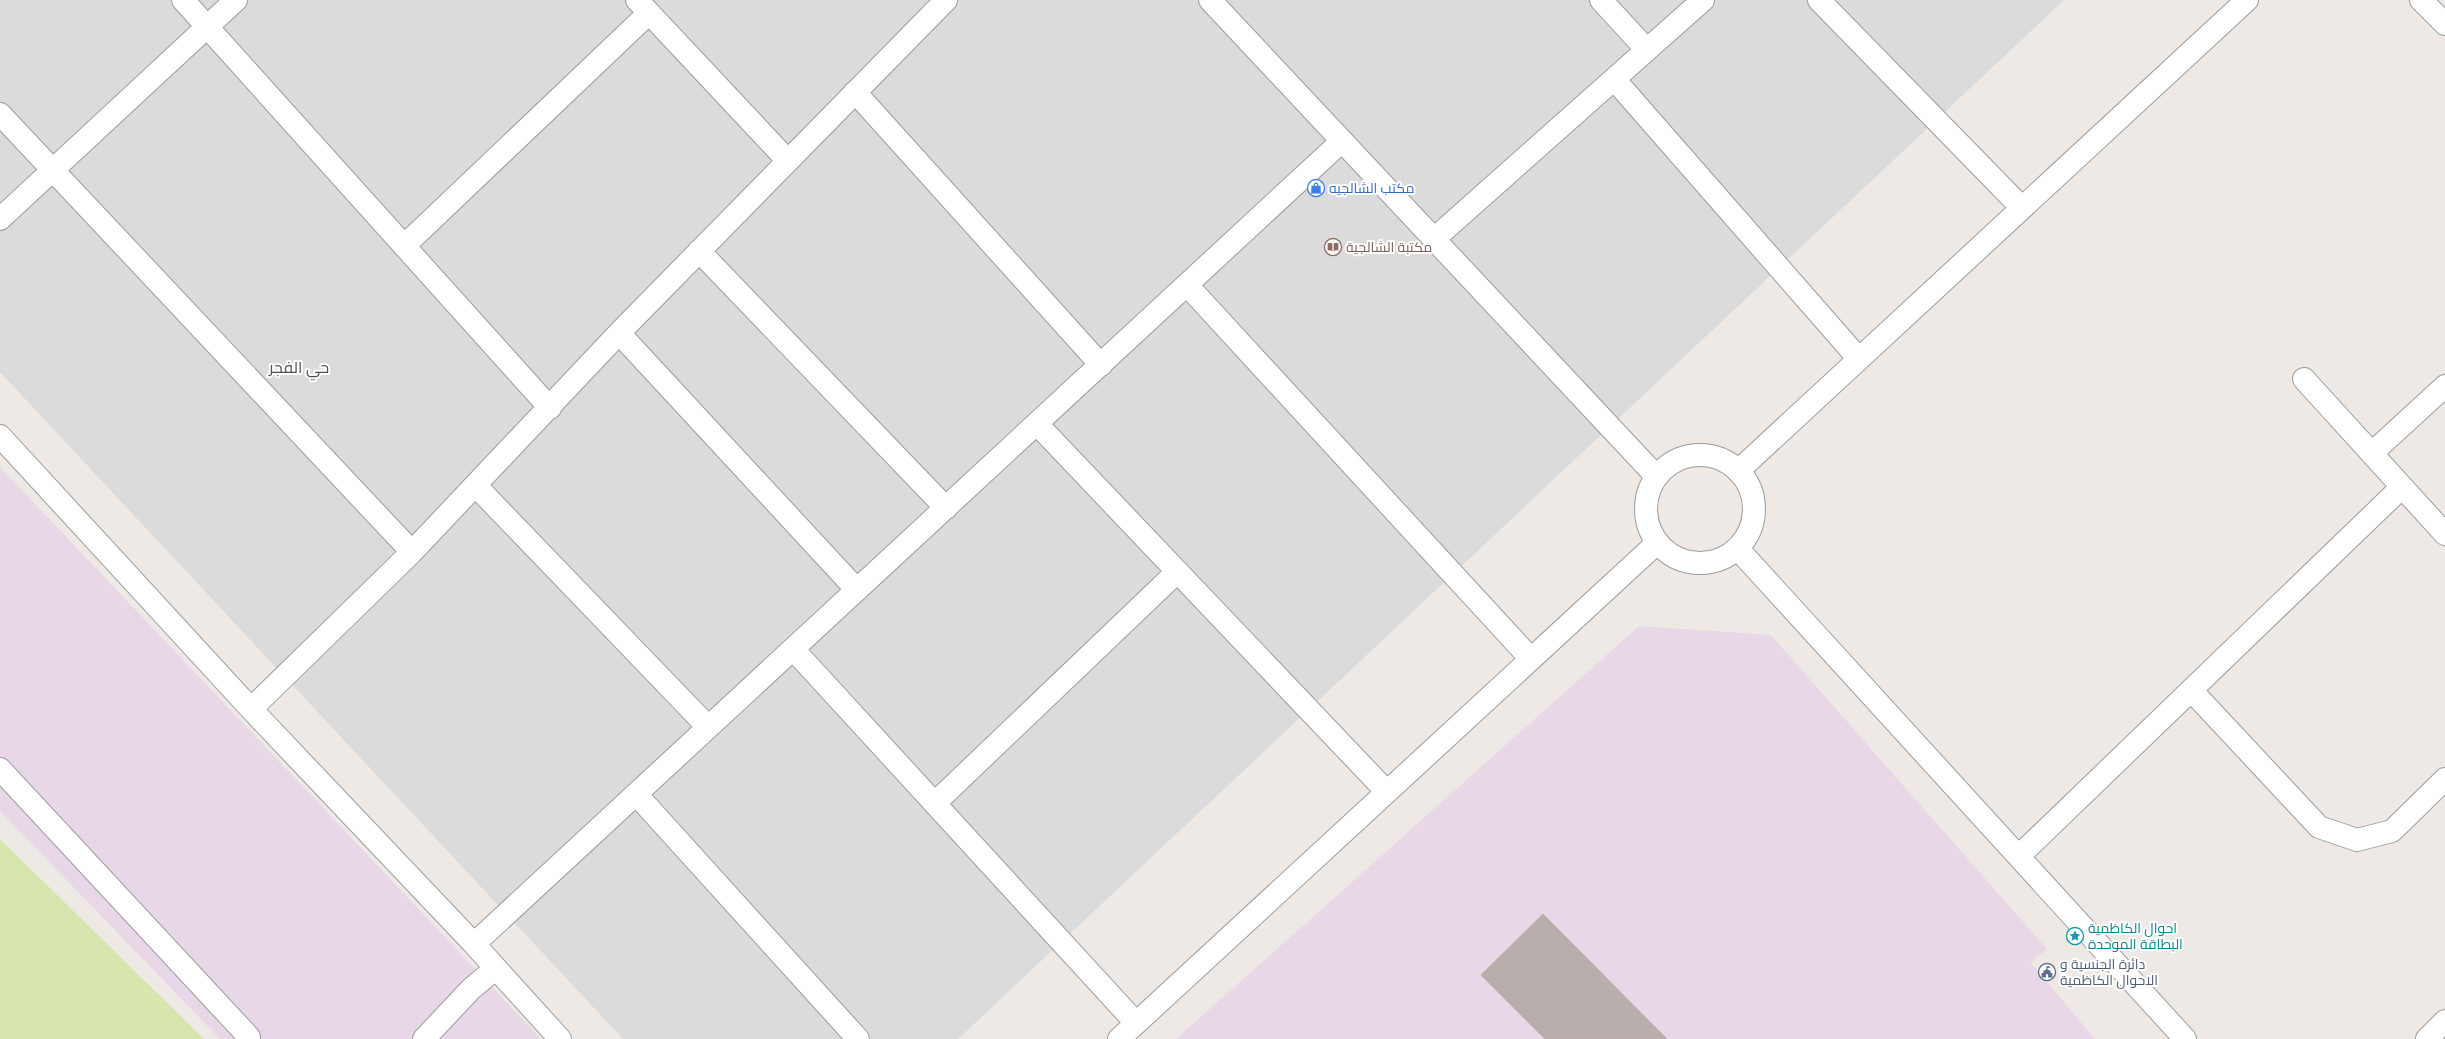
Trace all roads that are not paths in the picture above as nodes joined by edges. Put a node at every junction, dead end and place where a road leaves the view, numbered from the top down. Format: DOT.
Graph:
graph roads {
  1 [pos="183,0"];
  2 [pos="236,0"];
  3 [pos="1601,0"];
  4 [pos="1703,0"];
  5 [pos="1819,0"];
  6 [pos="2247,0"];
  7 [pos="2422,0"];
  8 [pos="1213,1"];
  9 [pos="933,4"];
  10 [pos="643,7"];
  11 [pos="2445,24"];
  12 [pos="207,27"];
  13 [pos="1647,50"];
  14 [pos="1614,79"];
  15 [pos="855,92"];
  16 [pos="0,114"];
  17 [pos="1342,141"];
  18 [pos="788,160"];
  19 [pos="53,170"];
  20 [pos="2022,208"];
  21 [pos="0,219"];
  22 [pos="1434,239"];
  23 [pos="404,246"];
  24 [pos="699,251"];
  25 [pos="1187,285"];
  26 [pos="619,333"];
  27 [pos="1858,359"];
  28 [pos="1100,365"];
  29 [pos="2304,379"];
  30 [pos="2445,386"];
  31 [pos="550,408"];
  32 [pos="1037,424"];
  33 [pos="0,436"];
  34 [pos="2372,453"];
  35 [pos="1738,471"];
  36 [pos="1656,476"];
  37 [pos="476,486"];
  38 [pos="2402,487"];
  39 [pos="946,508"];
  40 [pos="2445,534"];
  41 [pos="1657,542"];
  42 [pos="1738,548"];
  43 [pos="412,552"];
  44 [pos="1177,572"];
  45 [pos="857,590"];
  46 [pos="793,649"];
  47 [pos="1531,659"];
  48 [pos="2190,690"];
  49 [pos="251,709"];
  50 [pos="708,727"];
  51 [pos="0,769"];
  52 [pos="2445,778"];
  53 [pos="1387,792"];
  54 [pos="636,794"];
  55 [pos="935,803"];
  56 [pos="2020,855"];
  57 [pos="474,944"];
  58 [pos="495,969"];
  59 [pos="2445,1020"];
  60 [pos="1136,1023"];
  61 [pos="250,1036"];
  62 [pos="424,1039"];
  63 [pos="560,1039"];
  64 [pos="858,1039"];
  65 [pos="1119,1039"];
  66 [pos="2186,1039"];
  67 [pos="2427,1039"];
  1 -- 12 [label="street"];
  2 -- 12 [label="street"];
  3 -- 13 [label="street"];
  4 -- 13 [label="street"];
  5 -- 20 [label="street"];
  6 -- 20 [label="street"];
  7 -- 11 [label="street"];
  8 -- 17 [label="street"];
  9 -- 15 [label="street"];
  10 -- 18 [label="street"];
  10 -- 23 [label="street"];
  12 -- 19 [label="street"];
  12 -- 23 [label="street"];
  13 -- 14 [label="street"];
  14 -- 22 [label="street"];
  14 -- 27 [label="street"];
  15 -- 18 [label="street"];
  15 -- 28 [label="street"];
  16 -- 19 [label="street"];
  17 -- 22 [label="street"];
  17 -- 25 [label="street"];
  18 -- 24 [label="street"];
  19 -- 21 [label="street"];
  19 -- 43 [label="street"];
  20 -- 27 [label="street"];
  22 -- 36 [label="street"];
  23 -- 31 [label="street"];
  24 -- 26 [label="street"];
  24 -- 39 [label="street"];
  25 -- 28 [label="street"];
  25 -- 47 [label="street"];
  26 -- 31 [label="street"];
  26 -- 45 [label="street"];
  27 -- 35 [label="street"];
  28 -- 32 [label="street"];
  29 -- 34 [label="street"];
  30 -- 34 [label="street"];
  31 -- 37 [label="street"];
  32 -- 39 [label="street"];
  32 -- 44 [label="street"];
  33 -- 49 [label="street"];
  34 -- 38 [label="street"];
  35 -- 36 [label="street"];
  35 -- 42 [label="street"];
  36 -- 41 [label="street"];
  37 -- 43 [label="street"];
  37 -- 50 [label="street"];
  38 -- 40 [label="street"];
  38 -- 48 [label="street"];
  39 -- 45 [label="street"];
  41 -- 42 [label="street"];
  41 -- 47 [label="street"];
  42 -- 56 [label="street"];
  43 -- 49 [label="street"];
  44 -- 53 [label="street"];
  44 -- 55 [label="street"];
  45 -- 46 [label="street"];
  46 -- 50 [label="street"];
  46 -- 55 [label="street"];
  47 -- 53 [label="street"];
  48 -- 52 [label="street"];
  48 -- 56 [label="street"];
  49 -- 57 [label="street"];
  50 -- 54 [label="street"];
  51 -- 61 [label="street"];
  53 -- 60 [label="street"];
  54 -- 57 [label="street"];
  54 -- 64 [label="street"];
  55 -- 60 [label="street"];
  56 -- 66 [label="street"];
  57 -- 58 [label="street"];
  58 -- 62 [label="street"];
  58 -- 63 [label="street"];
  59 -- 67 [label="street"];
  60 -- 65 [label="street"];
}
